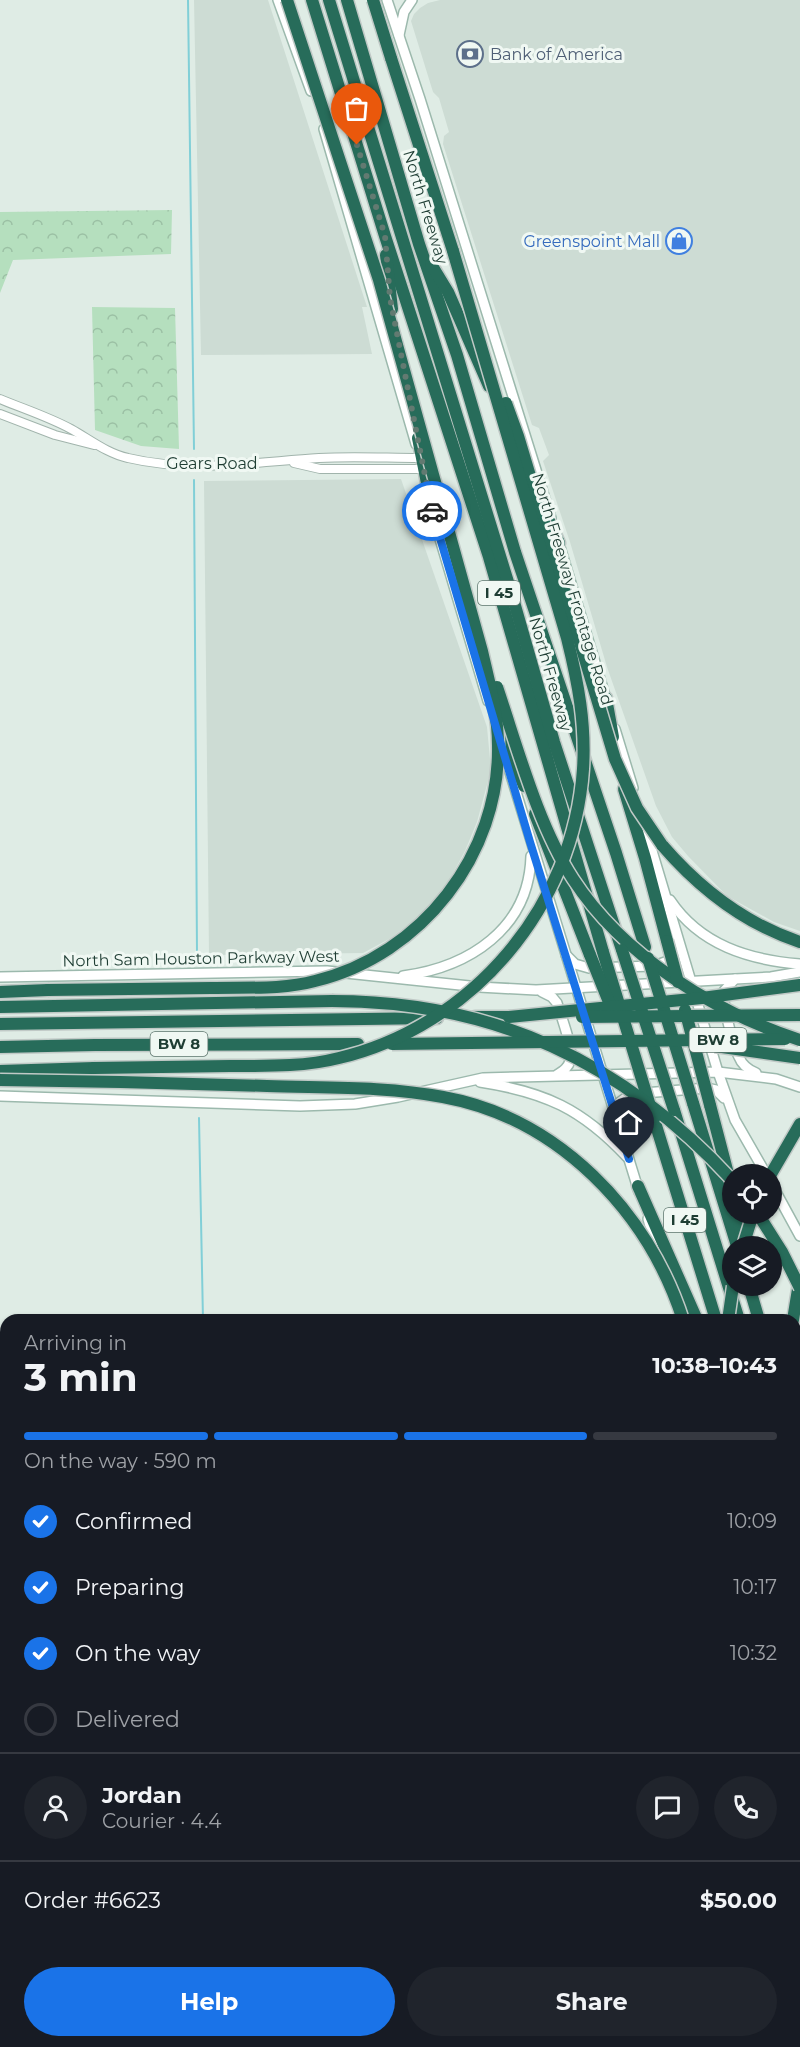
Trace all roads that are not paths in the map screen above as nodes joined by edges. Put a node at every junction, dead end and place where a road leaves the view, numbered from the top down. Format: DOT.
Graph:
graph roads {
  1 [pos="278,0"];
  2 [pos="286,0"];
  3 [pos="312,0"];
  4 [pos="329,0"];
  5 [pos="347,0"];
  6 [pos="372,0"];
  7 [pos="387,0"];
  8 [pos="412,0"];
  9 [pos="396,27"];
  10 [pos="287,28"];
  11 [pos="399,37"];
  12 [pos="385,236"];
  13 [pos="419,244"];
  14 [pos="453,252"];
  15 [pos="0,399"];
  16 [pos="0,414"];
  17 [pos="104,448"];
  18 [pos="420,458"];
  19 [pos="287,462"];
  20 [pos="422,469"];
  21 [pos="436,528"];
  22 [pos="559,543"];
  23 [pos="473,615"];
  24 [pos="484,688"];
  25 [pos="606,698"];
  26 [pos="530,842"];
  27 [pos="666,894"];
  28 [pos="672,938"];
  29 [pos="800,942"];
  30 [pos="564,953"];
  31 [pos="596,954"];
  32 [pos="800,964"];
  33 [pos="800,972"];
  34 [pos="0,977"];
  35 [pos="391,978"];
  36 [pos="735,979"];
  37 [pos="690,982"];
  38 [pos="800,985"];
  39 [pos="575,989"];
  40 [pos="536,990"];
  41 [pos="0,992"];
  42 [pos="0,1007"];
  43 [pos="800,1015"];
  44 [pos="509,1017"];
  45 [pos="0,1024"];
  46 [pos="800,1039"];
  47 [pos="636,1041"];
  48 [pos="0,1047"];
  49 [pos="800,1058"];
  50 [pos="0,1071"];
  51 [pos="717,1072"];
  52 [pos="602,1074"];
  53 [pos="557,1075"];
  54 [pos="763,1077"];
  55 [pos="0,1080"];
  56 [pos="466,1080"];
  57 [pos="800,1087"];
  58 [pos="0,1096"];
  59 [pos="730,1108"];
  60 [pos="617,1123"];
  61 [pos="800,1124"];
  62 [pos="629,1159"];
  63 [pos="725,1164"];
  64 [pos="760,1164"];
  65 [pos="777,1164"];
  66 [pos="722,1170"];
  67 [pos="638,1186"];
  68 [pos="782,1203"];
  69 [pos="764,1224"];
  70 [pos="734,1236"];
  71 [pos="800,1236"];
  72 [pos="800,1275"];
  73 [pos="800,1288"];
  74 [pos="732,1296"];
  75 [pos="753,1296"];
  76 [pos="675,1314"];
  77 [pos="681,1314"];
  78 [pos="694,1314"];
  79 [pos="714,1314"];
  80 [pos="729,1314"];
  81 [pos="737,1314"];
  82 [pos="757,1314"];
  83 [pos="794,1314"];
  1 -- 10 [label="main road"];
  2 -- 10 [label="main road"];
  2 -- 23 [label="highway, bridge"];
  3 -- 12 [label="highway, North Freeway / I 45"];
  4 -- 81 [label="highway, North Freeway / I 45, bridge"];
  5 -- 13 [label="highway, North Freeway / I 45"];
  6 -- 9 [label="main road"];
  6 -- 14 [label="highway, bridge"];
  7 -- 9 [label="main road, North Freeway Frontage Road"];
  8 -- 11 [label="main road"];
  9 -- 11 [label="main road, North Freeway Frontage Road"];
  10 -- 18 [label="main road"];
  11 -- 22 [label="main road, North Freeway Frontage Road"];
  12 -- 21 [label="highway"];
  12 -- 31 [label="highway, North Freeway / I 45"];
  13 -- 22 [label="highway"];
  13 -- 70 [label="highway, North Freeway / I 45, bridge"];
  14 -- 29 [label="highway, bridge"];
  14 -- 50 [label="highway, bridge"];
  15 -- 17 [label="street, Gears Road"];
  16 -- 17 [label="street, Gears Road"];
  17 -- 19 [label="street, Gears Road"];
  18 -- 19 [label="street, Gears Road"];
  18 -- 20 [label="main road"];
  19 -- 20 [label="street, Gears Road"];
  20 -- 21 [label="main road"];
  21 -- 24 [label="main road"];
  22 -- 25 [label="main road, North Freeway Frontage Road"];
  23 -- 41 [label="highway, bridge"];
  23 -- 46 [label="highway, bridge"];
  24 -- 26 [label="main road"];
  24 -- 31 [label="highway"];
  25 -- 27 [label="main road, North Freeway Frontage Road"];
  25 -- 28 [label="highway"];
  26 -- 30 [label="main road"];
  26 -- 35 [label="main road"];
  27 -- 28 [label="main road, North Freeway Frontage Road"];
  27 -- 32 [label="main road"];
  28 -- 30 [label="main road"];
  28 -- 37 [label="main road, North Freeway Frontage Road"];
  28 -- 63 [label="highway, bridge"];
  30 -- 39 [label="main road"];
  31 -- 79 [label="highway, North Freeway / I 45, bridge"];
  33 -- 36 [label="main road, North Sam Houston Parkway West"];
  34 -- 35 [label="main road, North Sam Houston Parkway West"];
  35 -- 40 [label="main road, North Sam Houston Parkway West"];
  36 -- 37 [label="main road, North Sam Houston Parkway West"];
  36 -- 54 [label="main road"];
  37 -- 39 [label="main road, North Sam Houston Parkway West"];
  37 -- 51 [label="main road, North Freeway Frontage Road"];
  38 -- 44 [label="highway, bridge"];
  39 -- 40 [label="main road, North Sam Houston Parkway West"];
  39 -- 52 [label="main road"];
  40 -- 53 [label="main road"];
  42 -- 66 [label="highway, bridge"];
  43 -- 44 [label="highway, BW 8, bridge"];
  44 -- 45 [label="highway, BW 8, bridge"];
  46 -- 47 [label="highway, BW 8, bridge"];
  47 -- 48 [label="highway, BW 8, bridge"];
  47 -- 49 [label="highway, bridge"];
  51 -- 52 [label="main road"];
  51 -- 54 [label="main road"];
  51 -- 59 [label="main road, North Freeway Frontage Road"];
  52 -- 53 [label="main road"];
  52 -- 60 [label="main road"];
  53 -- 56 [label="main road"];
  54 -- 57 [label="main road"];
  55 -- 77 [label="highway, bridge"];
  56 -- 58 [label="main road"];
  56 -- 62 [label="main road"];
  59 -- 60 [label="main road"];
  59 -- 64 [label="main road, North Freeway Frontage Road"];
  60 -- 62 [label="main road"];
  61 -- 65 [label="highway"];
  62 -- 67 [label="main road"];
  67 -- 76 [label="main road"];
  67 -- 78 [label="highway"];
  68 -- 71 [label="main road"];
  69 -- 73 [label="highway, bridge"];
  72 -- 83 [label="highway"];
  74 -- 80 [label="highway, bridge"];
  75 -- 82 [label="highway"];
}
